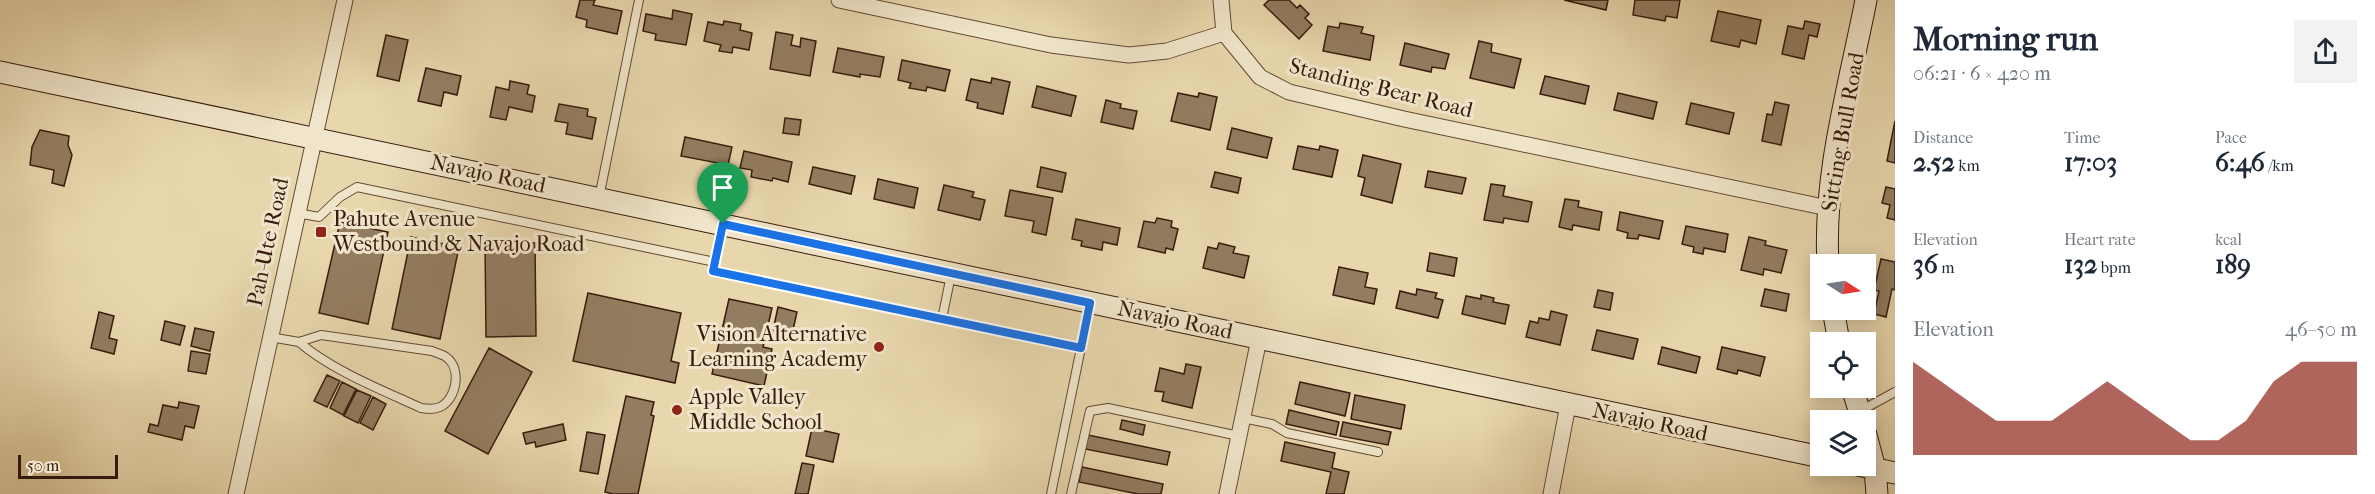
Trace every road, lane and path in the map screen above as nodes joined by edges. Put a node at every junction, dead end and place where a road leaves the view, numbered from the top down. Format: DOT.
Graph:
graph roads {
  1 [pos="345,0"];
  2 [pos="639,0"];
  3 [pos="839,0"];
  4 [pos="1221,0"];
  5 [pos="1866,0"];
  6 [pos="1224,33"];
  7 [pos="0,72"];
  8 [pos="314,137"];
  9 [pos="599,198"];
  10 [pos="1828,208"];
  11 [pos="297,212"];
  12 [pos="723,224"];
  13 [pos="1828,254"];
  14 [pos="715,262"];
  15 [pos="951,273"];
  16 [pos="1090,303"];
  17 [pos="942,319"];
  18 [pos="270,337"];
  19 [pos="1259,339"];
  20 [pos="299,342"];
  21 [pos="1081,348"];
  22 [pos="1895,392"];
  23 [pos="1568,405"];
  24 [pos="1870,410"];
  25 [pos="1243,418"];
  26 [pos="1239,436"];
  27 [pos="1378,452"];
  28 [pos="1810,455"];
  29 [pos="1876,469"];
  30 [pos="236,494"];
  31 [pos="1051,494"];
  32 [pos="1071,494"];
  33 [pos="1227,494"];
  34 [pos="1551,494"];
  35 [pos="1877,494"];
  1 -- 8 [label="street, Pah-Ute Road"];
  2 -- 9 [label="lane"];
  3 -- 6 [label="street"];
  4 -- 6 [label="street"];
  5 -- 10 [label="main road, Sitting Bull Road"];
  6 -- 10 [label="street, Standing Bear Road"];
  7 -- 8 [label="main road, Navajo Road"];
  8 -- 9 [label="main road, Navajo Road"];
  8 -- 11 [label="street, Pah-Ute Road"];
  9 -- 12 [label="main road, Navajo Road"];
  10 -- 13 [label="main road, Sitting Bull Road"];
  11 -- 14 [label="lane"];
  11 -- 18 [label="street, Pah-Ute Road"];
  12 -- 14 [label="lane"];
  12 -- 15 [label="main road, Navajo Road"];
  14 -- 17 [label="lane"];
  15 -- 16 [label="main road, Navajo Road"];
  15 -- 17 [label="lane"];
  16 -- 19 [label="main road, Navajo Road"];
  16 -- 21 [label="lane"];
  17 -- 21 [label="lane"];
  18 -- 20 [label="lane"];
  18 -- 30 [label="street, Pah-Ute Road"];
  19 -- 23 [label="main road, Navajo Road"];
  19 -- 25 [label="street"];
  20 -- 20 [label="lane"];
  21 -- 31 [label="lane"];
  22 -- 24 [label="lane"];
  23 -- 28 [label="main road, Navajo Road"];
  23 -- 34 [label="street"];
  25 -- 26 [label="street"];
  25 -- 27 [label="lane"];
  26 -- 32 [label="lane"];
  26 -- 33 [label="street"];
  29 -- 35 [label="main road"];
}
